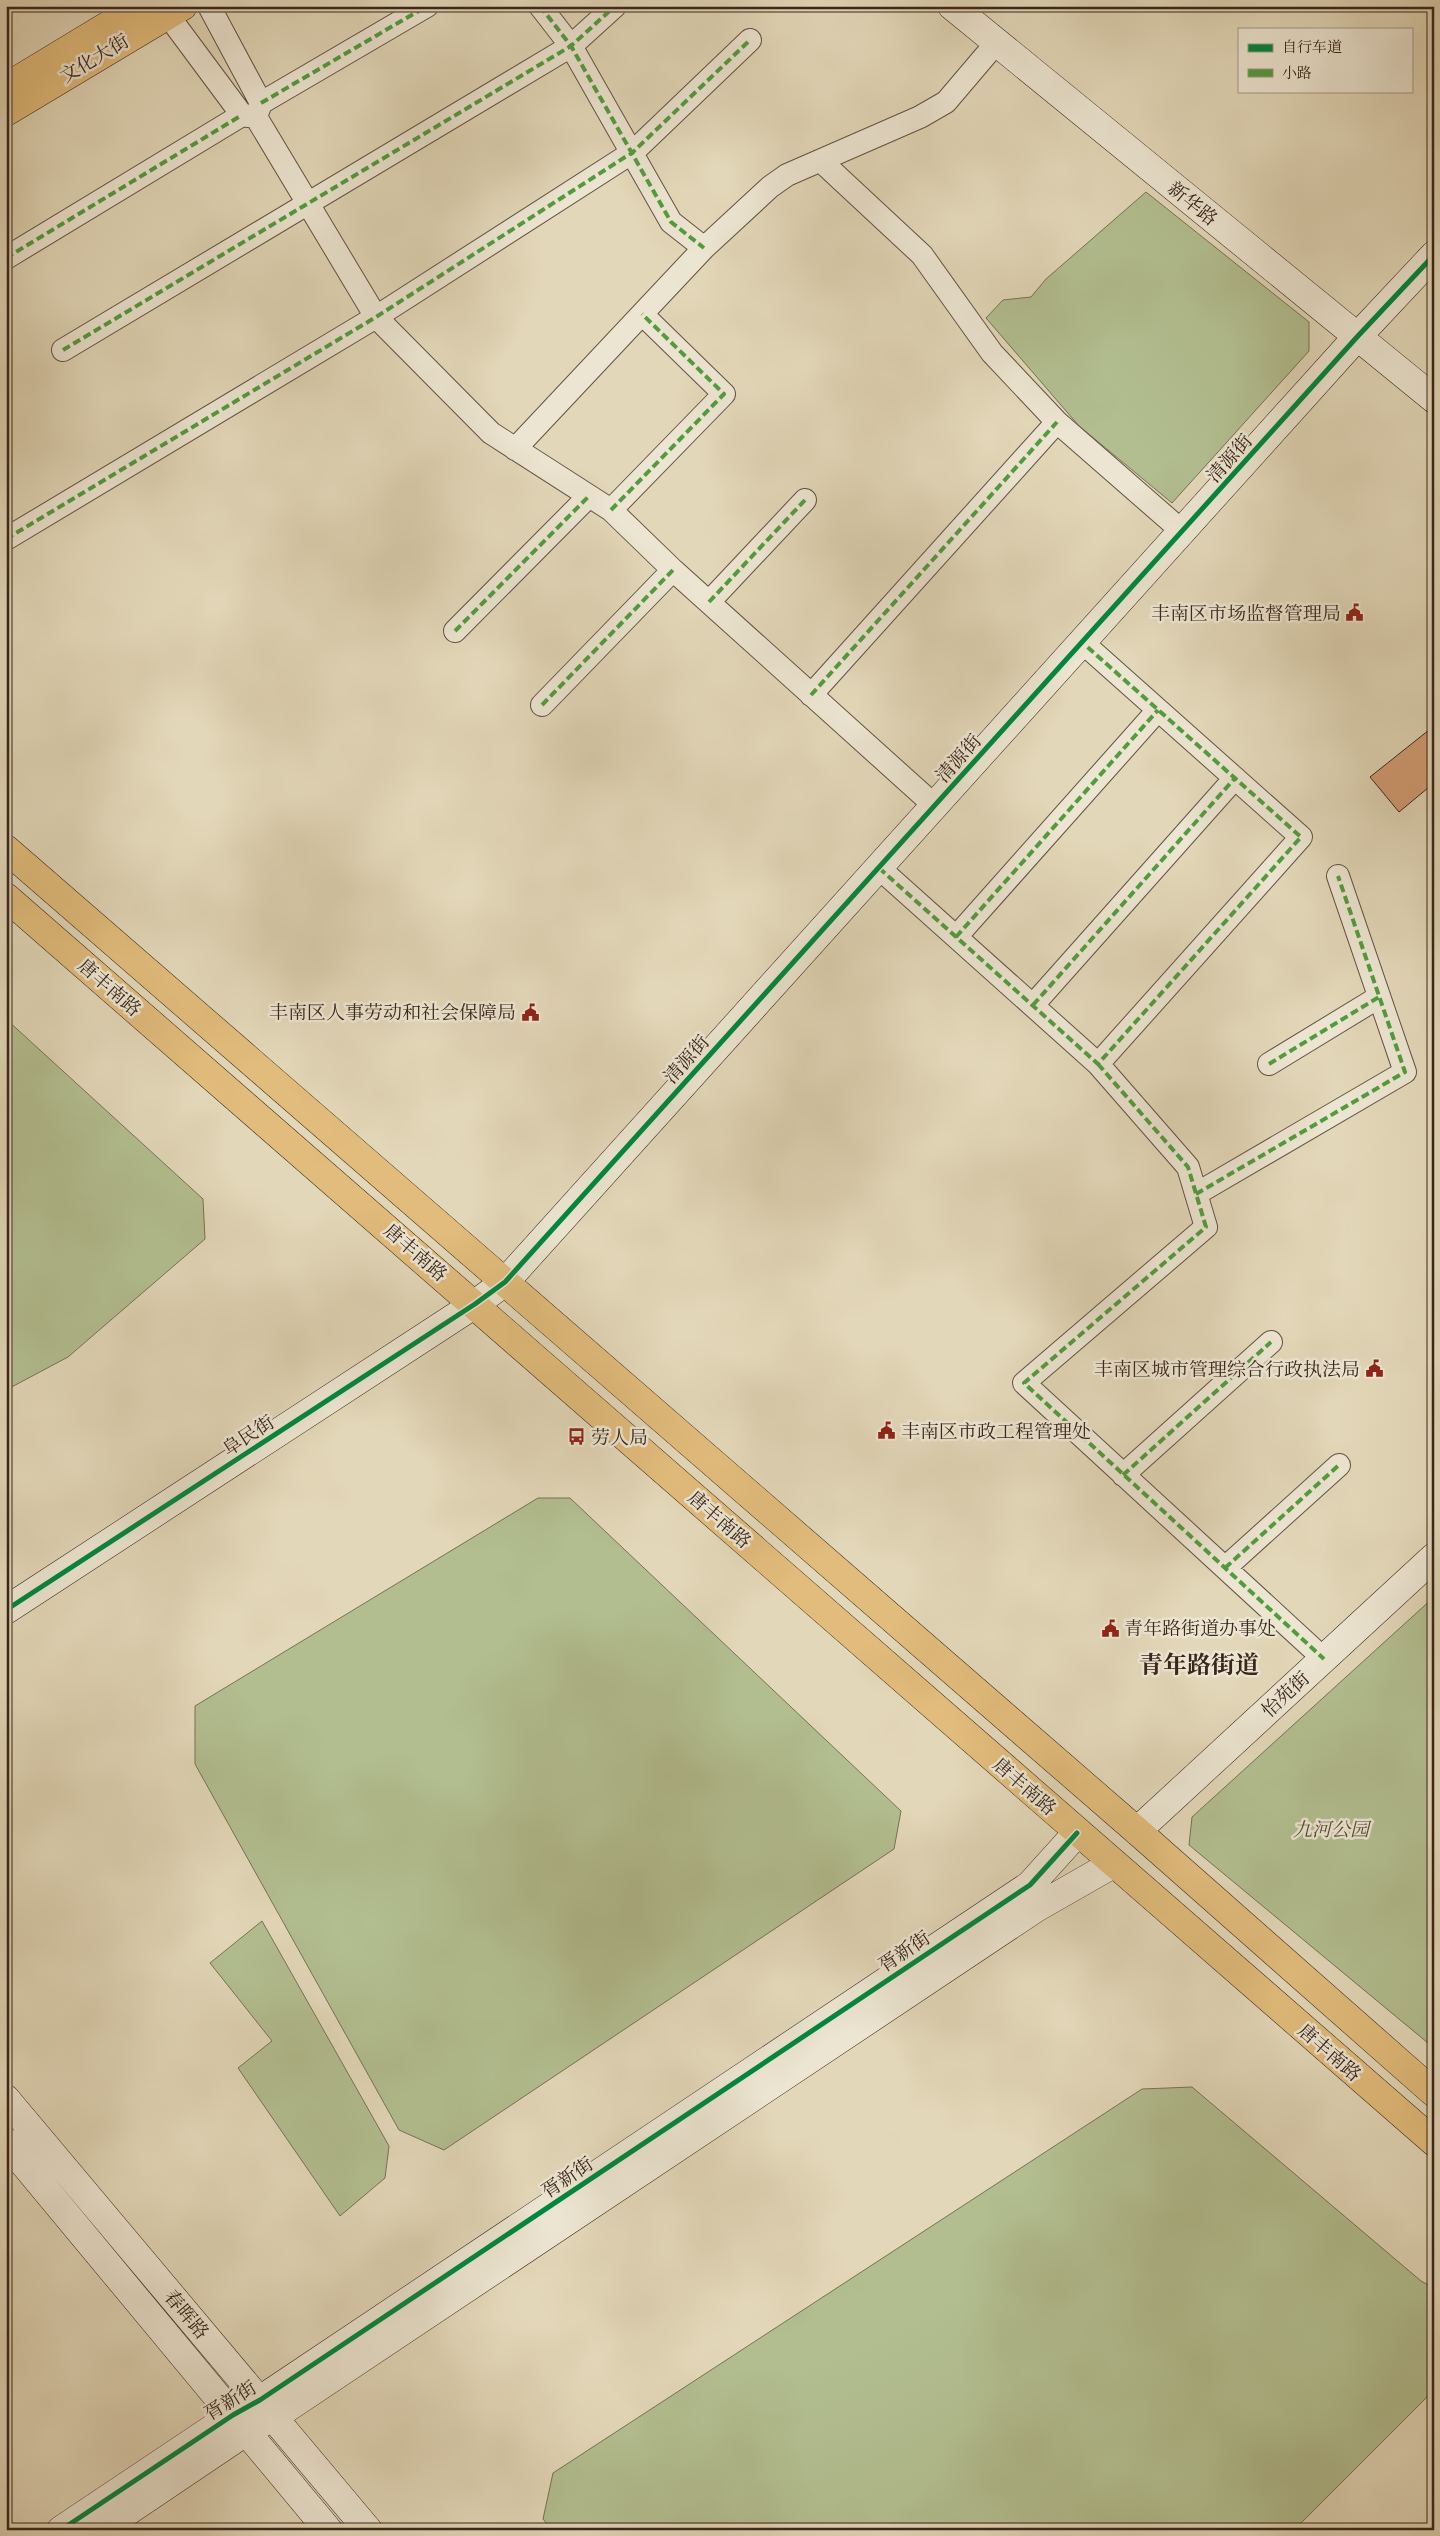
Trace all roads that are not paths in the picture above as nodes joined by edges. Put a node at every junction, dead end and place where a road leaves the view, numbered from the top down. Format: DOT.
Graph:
graph roads {
  1 [pos="140,6"];
  2 [pos="209,6"];
  3 [pos="426,6"];
  4 [pos="540,6"];
  5 [pos="615,6"];
  6 [pos="952,6"];
  7 [pos="175,10"];
  8 [pos="750,40"];
  9 [pos="997,42"];
  10 [pos="572,46"];
  11 [pos="6,87"];
  12 [pos="6,112"];
  13 [pos="253,112"];
  14 [pos="633,152"];
  15 [pos="821,161"];
  16 [pos="308,204"];
  17 [pos="704,248"];
  18 [pos="1434,255"];
  19 [pos="6,258"];
  20 [pos="642,314"];
  21 [pos="376,317"];
  22 [pos="1357,337"];
  23 [pos="63,350"];
  24 [pos="1434,399"];
  25 [pos="1057,422"];
  26 [pos="514,449"];
  27 [pos="589,496"];
  28 [pos="805,500"];
  29 [pos="611,510"];
  30 [pos="1183,532"];
  31 [pos="6,539"];
  32 [pos="673,570"];
  33 [pos="709,602"];
  34 [pos="455,631"];
  35 [pos="1083,643"];
  36 [pos="811,695"];
  37 [pos="542,705"];
  38 [pos="1158,710"];
  39 [pos="1235,778"];
  40 [pos="935,806"];
  41 [pos="6,849"];
  42 [pos="879,868"];
  43 [pos="1338,876"];
  44 [pos="6,897"];
  45 [pos="956,937"];
  46 [pos="1379,997"];
  47 [pos="1033,1005"];
  48 [pos="1098,1064"];
  49 [pos="1269,1064"];
  50 [pos="1196,1194"];
  51 [pos="505,1282"];
  52 [pos="475,1304"];
  53 [pos="1272,1342"];
  54 [pos="1339,1465"];
  55 [pos="1124,1475"];
  56 [pos="1434,1557"];
  57 [pos="1225,1568"];
  58 [pos="6,1610"];
  59 [pos="1324,1659"];
  60 [pos="1137,1831"];
  61 [pos="1078,1832"];
  62 [pos="1113,1864"];
  63 [pos="1434,2093"];
  64 [pos="6,2099"];
  65 [pos="6,2142"];
  66 [pos="1434,2142"];
  67 [pos="267,2408"];
  68 [pos="240,2423"];
  69 [pos="61,2530"];
  70 [pos="100,2530"];
  71 [pos="328,2530"];
  72 [pos="368,2530"];
  1 -- 11 [label="main road, 文化大街"];
  2 -- 13 [label="street"];
  3 -- 13 [label="street"];
  4 -- 10 [label="street"];
  5 -- 10 [label="street"];
  6 -- 9 [label="street, 新华路"];
  7 -- 12 [label="main road, 文化大街"];
  7 -- 13 [label="street"];
  8 -- 14 [label="street"];
  9 -- 15 [label="street"];
  9 -- 22 [label="street, 新华路"];
  10 -- 14 [label="street"];
  10 -- 16 [label="street"];
  13 -- 16 [label="street"];
  13 -- 19 [label="street"];
  14 -- 17 [label="street"];
  14 -- 21 [label="street"];
  15 -- 17 [label="street"];
  15 -- 25 [label="street"];
  16 -- 21 [label="street"];
  16 -- 23 [label="street"];
  17 -- 20 [label="street"];
  18 -- 22 [label="street, 清源街"];
  20 -- 26 [label="street"];
  20 -- 29 [label="street"];
  21 -- 26 [label="street"];
  21 -- 31 [label="street"];
  22 -- 24 [label="street, 新华路"];
  22 -- 30 [label="street, 清源街"];
  25 -- 30 [label="street"];
  25 -- 36 [label="street"];
  26 -- 27 [label="street"];
  27 -- 29 [label="street"];
  27 -- 34 [label="street"];
  28 -- 33 [label="street"];
  29 -- 32 [label="street"];
  30 -- 35 [label="street, 清源街"];
  32 -- 33 [label="street"];
  32 -- 37 [label="street"];
  33 -- 36 [label="street"];
  35 -- 38 [label="street"];
  35 -- 40 [label="street, 清源街"];
  36 -- 40 [label="street"];
  38 -- 39 [label="street"];
  38 -- 45 [label="street"];
  39 -- 47 [label="street"];
  39 -- 48 [label="street"];
  40 -- 42 [label="street, 清源街"];
  41 -- 51 [label="main road, 唐丰南路"];
  42 -- 45 [label="street"];
  42 -- 51 [label="street, 清源街"];
  43 -- 46 [label="street"];
  44 -- 52 [label="main road, 唐丰南路"];
  45 -- 47 [label="street"];
  46 -- 49 [label="street"];
  46 -- 50 [label="street"];
  47 -- 48 [label="street"];
  48 -- 50 [label="street"];
  50 -- 55 [label="street"];
  51 -- 52 [label="street, 阜民街"];
  51 -- 60 [label="main road, 唐丰南路"];
  52 -- 58 [label="street, 阜民街"];
  52 -- 61 [label="main road, 唐丰南路"];
  53 -- 55 [label="street"];
  54 -- 57 [label="street"];
  55 -- 57 [label="street"];
  56 -- 59 [label="street, 怡苑街"];
  57 -- 59 [label="street"];
  59 -- 60 [label="street, 怡苑街"];
  60 -- 63 [label="main road, 唐丰南路"];
  61 -- 62 [label="main road, 唐丰南路"];
  61 -- 67 [label="street, 胥新街"];
  62 -- 66 [label="main road, 唐丰南路"];
  62 -- 67 [label="street, 胥新街"];
  64 -- 67 [label="street, 春晖路"];
  65 -- 68 [label="street, 春晖路"];
  67 -- 68 [label="street, 胥新街"];
  67 -- 72 [label="street, 春晖路"];
  68 -- 69 [label="street, 胥新街"];
  68 -- 70 [label="street, 胥新街"];
  68 -- 71 [label="street, 春晖路"];
}
